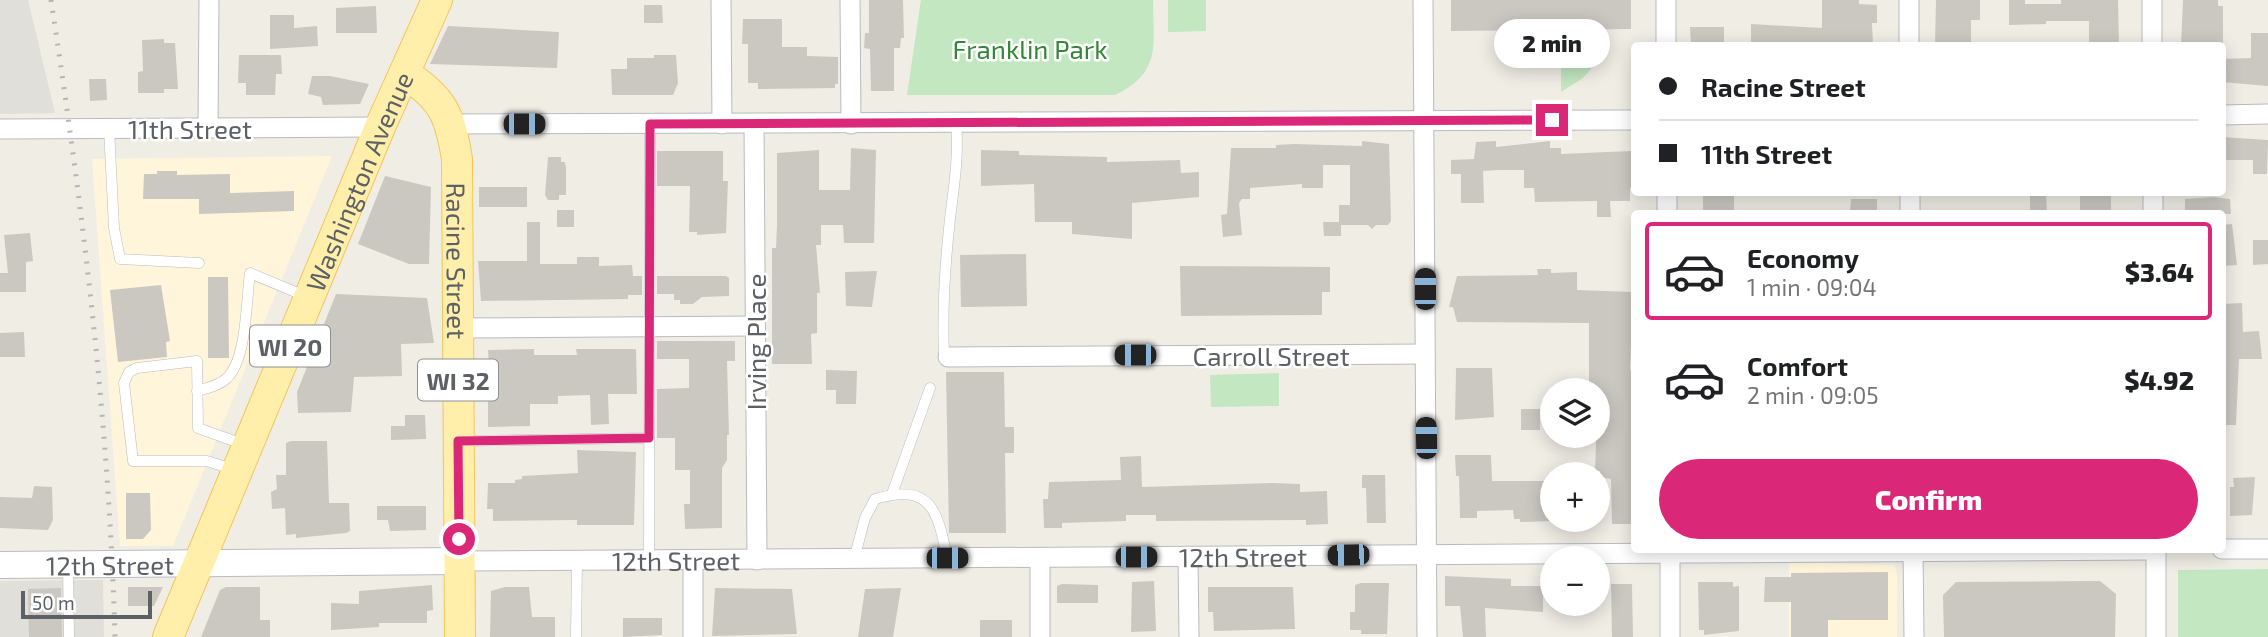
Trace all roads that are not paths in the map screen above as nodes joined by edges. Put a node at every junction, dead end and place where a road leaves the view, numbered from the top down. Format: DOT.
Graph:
graph roads {
  1 [pos="209,0"];
  2 [pos="437,0"];
  3 [pos="721,0"];
  4 [pos="850,0"];
  5 [pos="1423,0"];
  6 [pos="1666,0"];
  7 [pos="1909,0"];
  8 [pos="2152,0"];
  9 [pos="1666,42"];
  10 [pos="1909,42"];
  11 [pos="2152,42"];
  12 [pos="405,74"];
  13 [pos="2268,114"];
  14 [pos="2226,115"];
  15 [pos="1631,120"];
  16 [pos="1423,121"];
  17 [pos="956,123"];
  18 [pos="451,124"];
  19 [pos="650,124"];
  20 [pos="722,124"];
  21 [pos="754,124"];
  22 [pos="851,124"];
  23 [pos="380,127"];
  24 [pos="109,128"];
  25 [pos="208,128"];
  26 [pos="0,129"];
  27 [pos="199,263"];
  28 [pos="310,298"];
  29 [pos="649,326"];
  30 [pos="755,326"];
  31 [pos="458,328"];
  32 [pos="1425,354"];
  33 [pos="948,356"];
  34 [pos="930,388"];
  35 [pos="197,391"];
  36 [pos="649,438"];
  37 [pos="458,441"];
  38 [pos="244,459"];
  39 [pos="892,494"];
  40 [pos="2226,549"];
  41 [pos="2268,549"];
  42 [pos="1631,552"];
  43 [pos="1670,553"];
  44 [pos="1913,553"];
  45 [pos="2154,553"];
  46 [pos="1427,555"];
  47 [pos="1188,556"];
  48 [pos="947,558"];
  49 [pos="1040,558"];
  50 [pos="854,559"];
  51 [pos="649,560"];
  52 [pos="693,560"];
  53 [pos="757,560"];
  54 [pos="459,561"];
  55 [pos="577,561"];
  56 [pos="0,565"];
  57 [pos="68,565"];
  58 [pos="198,565"];
  59 [pos="69,637"];
  60 [pos="168,637"];
  61 [pos="460,637"];
  62 [pos="576,637"];
  63 [pos="693,637"];
  64 [pos="1040,637"];
  65 [pos="1189,637"];
  66 [pos="1427,637"];
  67 [pos="1671,637"];
  68 [pos="1914,637"];
  69 [pos="2156,637"];
  1 -- 25 [label="street"];
  2 -- 12 [label="main road, Washington Avenue / WI 20"];
  3 -- 20 [label="street"];
  4 -- 22 [label="street"];
  5 -- 16 [label="street"];
  6 -- 9 [label="street"];
  7 -- 10 [label="street"];
  8 -- 11 [label="street"];
  12 -- 18 [label="main road, Racine Street / WI 32"];
  12 -- 23 [label="main road, Washington Avenue / WI 20"];
  13 -- 14 [label="street"];
  15 -- 16 [label="street"];
  16 -- 17 [label="street"];
  16 -- 32 [label="street"];
  17 -- 22 [label="street"];
  17 -- 33 [label="lane"];
  18 -- 19 [label="street"];
  18 -- 31 [label="main road, Racine Street / WI 32"];
  19 -- 20 [label="street"];
  19 -- 29 [label="lane"];
  20 -- 21 [label="street"];
  21 -- 22 [label="street"];
  21 -- 30 [label="street, Irving Place"];
  23 -- 25 [label="street, 11th Street"];
  23 -- 28 [label="main road, Washington Avenue / WI 20"];
  24 -- 25 [label="street, 11th Street"];
  24 -- 26 [label="street, 11th Street"];
  24 -- 27 [label="lane"];
  28 -- 35 [label="lane"];
  28 -- 38 [label="main road, Washington Avenue / WI 20"];
  29 -- 30 [label="street"];
  29 -- 31 [label="street"];
  29 -- 36 [label="lane"];
  30 -- 53 [label="street, Irving Place"];
  31 -- 37 [label="main road, Racine Street / WI 32"];
  32 -- 33 [label="street, Carroll Street"];
  32 -- 46 [label="street"];
  34 -- 39 [label="lane"];
  35 -- 38 [label="lane"];
  35 -- 38 [label="lane"];
  36 -- 37 [label="lane"];
  36 -- 51 [label="lane"];
  37 -- 54 [label="main road, Racine Street / WI 32"];
  38 -- 58 [label="main road, Washington Avenue / WI 20"];
  39 -- 48 [label="lane"];
  39 -- 50 [label="lane"];
  40 -- 41 [label="street"];
  42 -- 46 [label="street, 12th Street"];
  43 -- 67 [label="street"];
  44 -- 68 [label="street"];
  45 -- 69 [label="street"];
  46 -- 47 [label="street, 12th Street"];
  46 -- 66 [label="street"];
  47 -- 49 [label="street, 12th Street"];
  47 -- 65 [label="street"];
  48 -- 49 [label="street, 12th Street"];
  48 -- 50 [label="street, 12th Street"];
  49 -- 64 [label="street"];
  50 -- 53 [label="street, 12th Street"];
  51 -- 52 [label="street, 12th Street"];
  51 -- 55 [label="street, 12th Street"];
  52 -- 53 [label="street, 12th Street"];
  52 -- 63 [label="street"];
  54 -- 55 [label="street, 12th Street"];
  54 -- 58 [label="street, 12th Street"];
  54 -- 61 [label="main road, Racine Street / WI 32"];
  55 -- 62 [label="lane"];
  56 -- 57 [label="street, 12th Street"];
  57 -- 58 [label="street, 12th Street"];
  57 -- 59 [label="lane"];
  58 -- 60 [label="main road, Washington Avenue / WI 20"];
}
